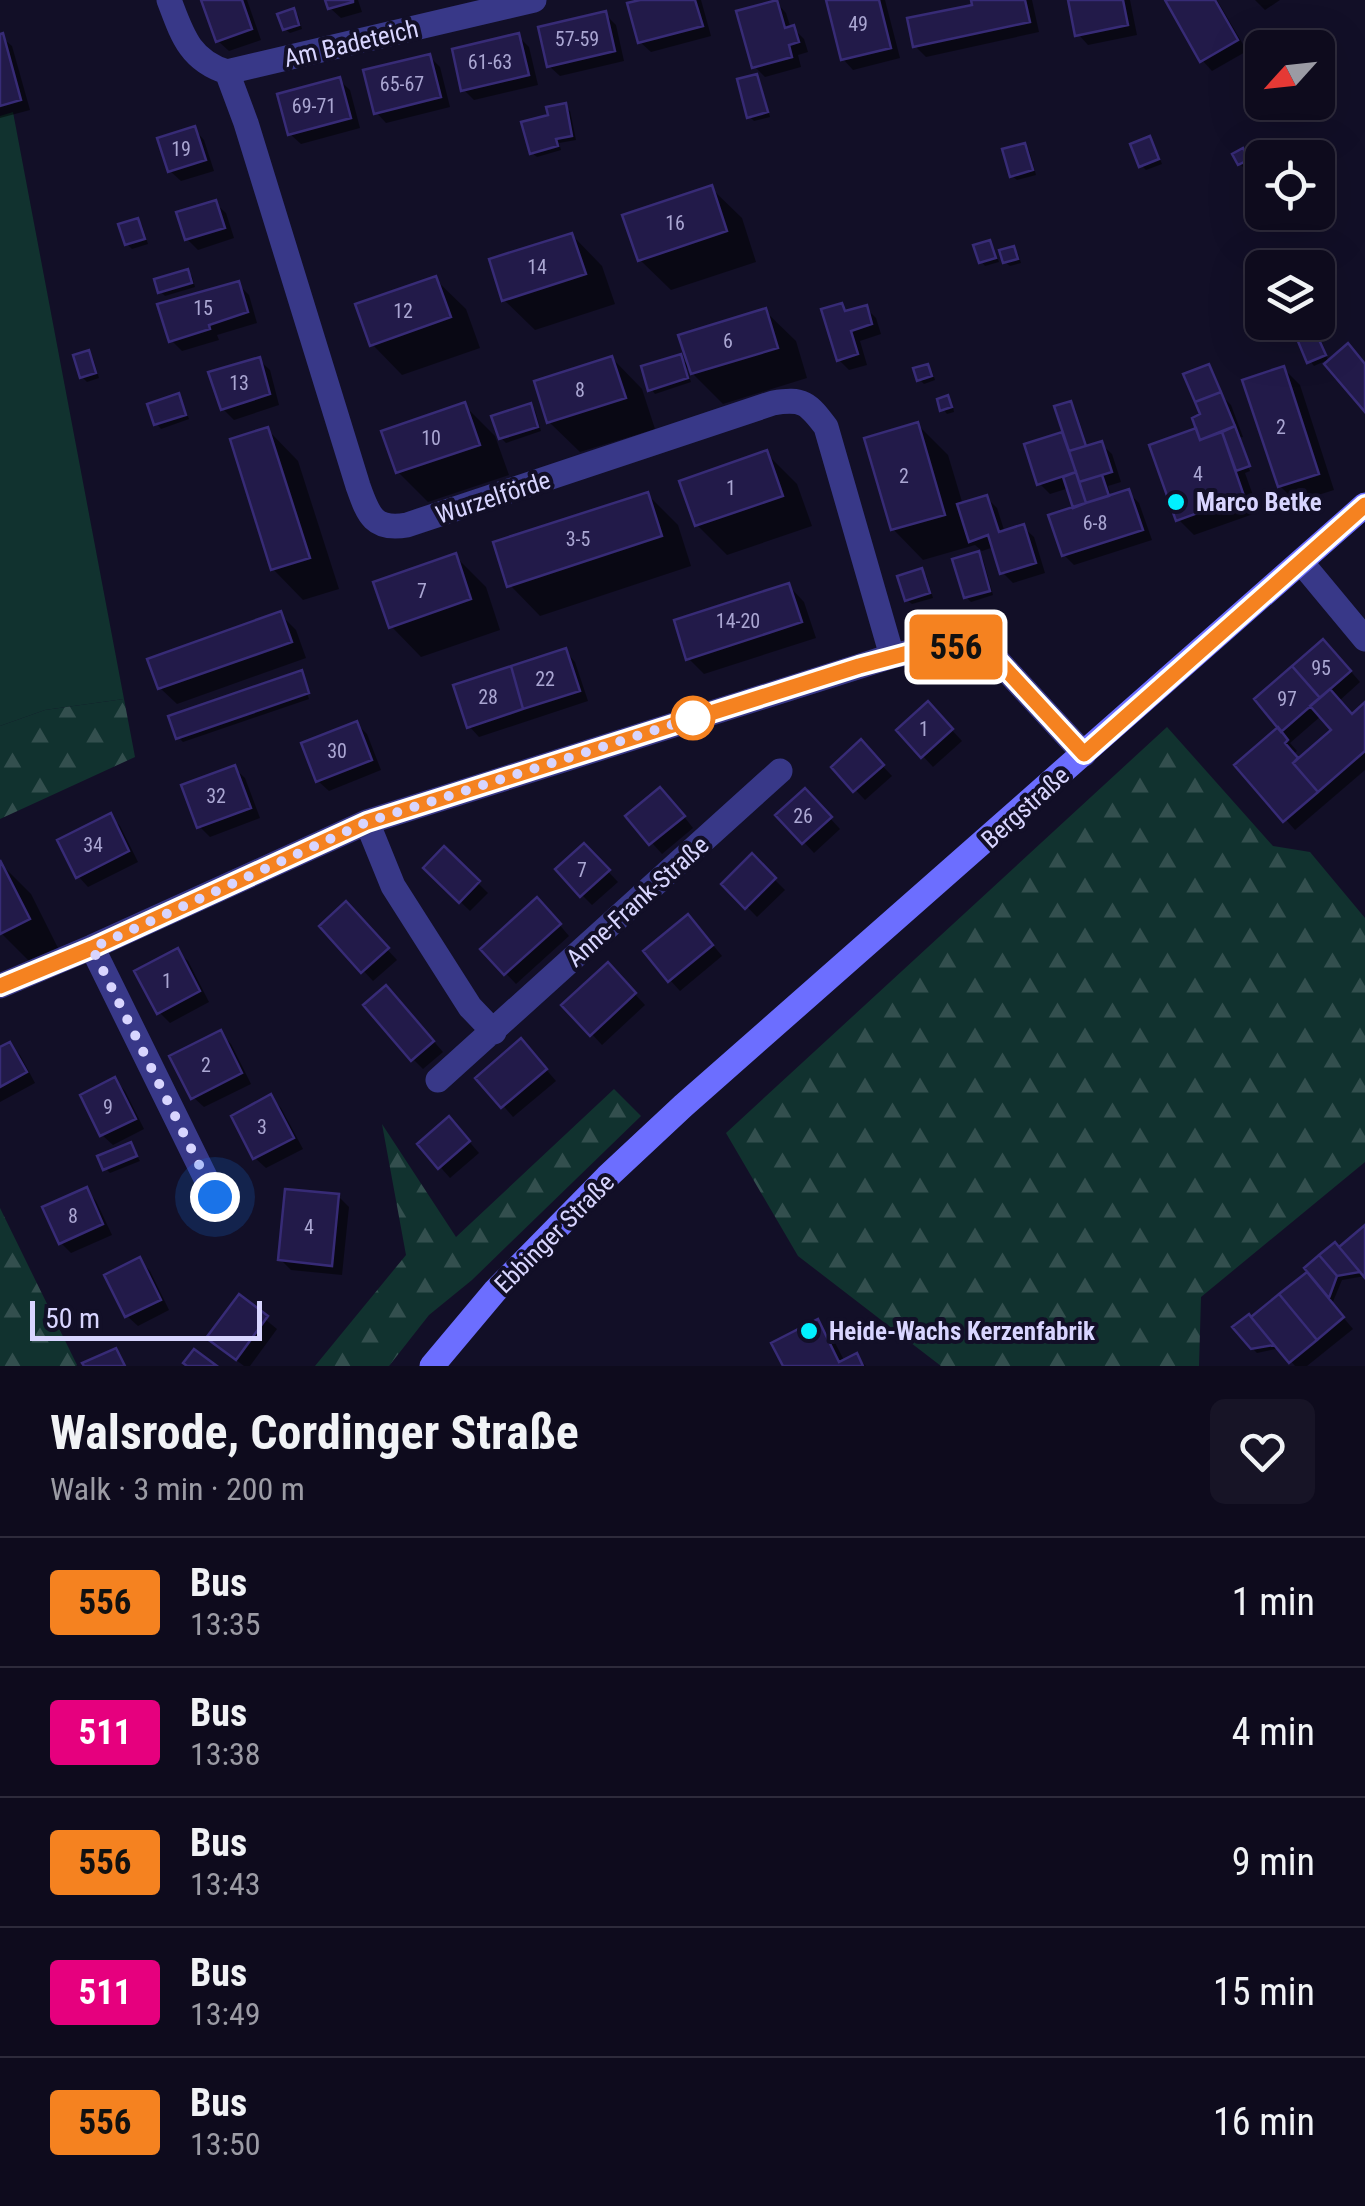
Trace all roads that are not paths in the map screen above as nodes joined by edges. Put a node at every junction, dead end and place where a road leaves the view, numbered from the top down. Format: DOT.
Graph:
graph roads {
  1 [pos="169,0"];
  2 [pos="534,0"];
  3 [pos="227,72"];
  4 [pos="1365,505"];
  5 [pos="1301,562"];
  6 [pos="1365,639"];
  7 [pos="892,656"];
  8 [pos="1084,754"];
  9 [pos="780,771"];
  10 [pos="367,822"];
  11 [pos="92,948"];
  12 [pos="0,986"];
  13 [pos="494,1032"];
  14 [pos="438,1080"];
  15 [pos="683,1106"];
  16 [pos="215,1197"];
  17 [pos="432,1366"];
  1 -- 3 [label="street"];
  2 -- 3 [label="street, Am Badeteich"];
  3 -- 7 [label="street, Wurzelförde"];
  4 -- 5 [label="main road, Bergstraße"];
  5 -- 6 [label="street"];
  5 -- 8 [label="main road, Bergstraße"];
  7 -- 8 [label="street"];
  7 -- 10 [label="street"];
  8 -- 15 [label="main road, Bergstraße"];
  9 -- 13 [label="street, Anne-Frank-Straße"];
  10 -- 11 [label="street"];
  10 -- 13 [label="street"];
  11 -- 12 [label="street"];
  11 -- 16 [label="street"];
  13 -- 14 [label="street, Anne-Frank-Straße"];
  15 -- 17 [label="main road, Ebbinger Straße"];
}
